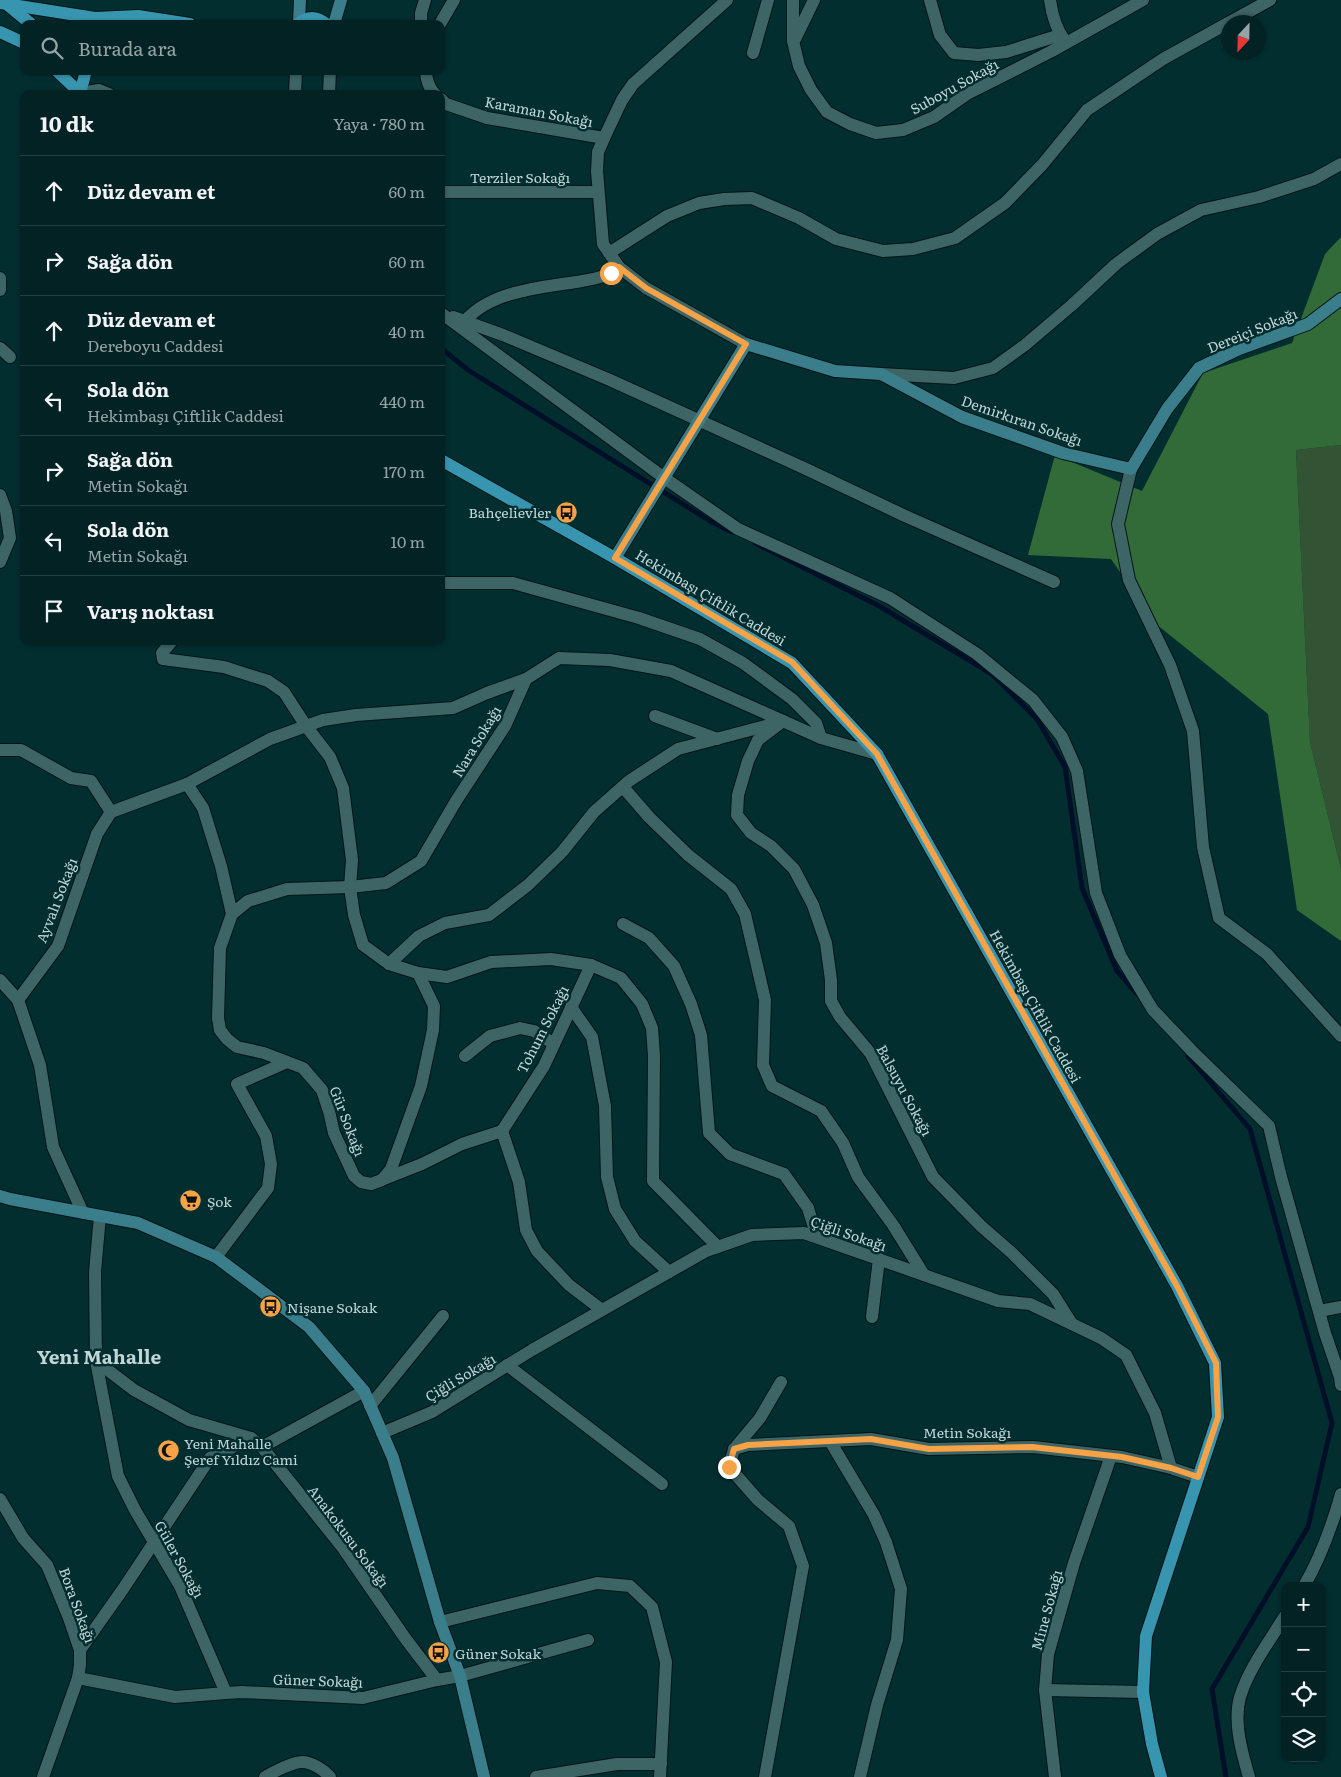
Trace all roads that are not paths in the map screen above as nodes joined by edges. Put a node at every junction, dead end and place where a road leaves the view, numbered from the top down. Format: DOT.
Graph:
graph roads {
  1 [pos="300,0"];
  2 [pos="341,0"];
  3 [pos="425,0"];
  4 [pos="454,0"];
  5 [pos="727,0"];
  6 [pos="768,0"];
  7 [pos="793,0"];
  8 [pos="814,0"];
  9 [pos="930,0"];
  10 [pos="1050,0"];
  11 [pos="1143,0"];
  12 [pos="1270,0"];
  13 [pos="4,4"];
  14 [pos="1243,15"];
  15 [pos="26,20"];
  16 [pos="85,20"];
  17 [pos="100,20"];
  18 [pos="164,20"];
  19 [pos="298,20"];
  20 [pos="306,20"];
  21 [pos="321,20"];
  22 [pos="335,20"];
  23 [pos="421,20"];
  24 [pos="442,20"];
  25 [pos="1221,27"];
  26 [pos="0,32"];
  27 [pos="1063,39"];
  28 [pos="20,41"];
  29 [pos="794,41"];
  30 [pos="753,53"];
  31 [pos="61,75"];
  32 [pos="73,75"];
  33 [pos="85,75"];
  34 [pos="296,75"];
  35 [pos="330,75"];
  36 [pos="426,75"];
  37 [pos="76,90"];
  38 [pos="79,90"];
  39 [pos="81,90"];
  40 [pos="295,90"];
  41 [pos="329,90"];
  42 [pos="432,90"];
  43 [pos="445,103"];
  44 [pos="604,138"];
  45 [pos="1341,164"];
  46 [pos="445,192"];
  47 [pos="598,192"];
  48 [pos="609,253"];
  49 [pos="619,267"];
  50 [pos="0,278"];
  51 [pos="0,290"];
  52 [pos="1341,299"];
  53 [pos="445,315"];
  54 [pos="445,316"];
  55 [pos="465,321"];
  56 [pos="746,344"];
  57 [pos="0,348"];
  58 [pos="10,357"];
  59 [pos="881,374"];
  60 [pos="699,420"];
  61 [pos="445,462"];
  62 [pos="1132,469"];
  63 [pos="662,480"];
  64 [pos="0,495"];
  65 [pos="615,558"];
  66 [pos="0,562"];
  67 [pos="1054,582"];
  68 [pos="445,583"];
  69 [pos="169,645"];
  70 [pos="526,679"];
  71 [pos="655,716"];
  72 [pos="783,721"];
  73 [pos="306,726"];
  74 [pos="821,738"];
  75 [pos="716,739"];
  76 [pos="0,750"];
  77 [pos="877,754"];
  78 [pos="187,784"];
  79 [pos="623,787"];
  80 [pos="111,812"];
  81 [pos="350,887"];
  82 [pos="232,914"];
  83 [pos="623,924"];
  84 [pos="389,964"];
  85 [pos="590,965"];
  86 [pos="418,973"];
  87 [pos="0,980"];
  88 [pos="18,1000"];
  89 [pos="571,1007"];
  90 [pos="1341,1036"];
  91 [pos="554,1044"];
  92 [pos="465,1056"];
  93 [pos="288,1062"];
  94 [pos="502,1131"];
  95 [pos="382,1180"];
  96 [pos="0,1196"];
  97 [pos="83,1213"];
  98 [pos="100,1216"];
  99 [pos="817,1237"];
  100 [pos="718,1247"];
  101 [pos="216,1257"];
  102 [pos="879,1259"];
  103 [pos="669,1272"];
  104 [pos="924,1275"];
  105 [pos="1341,1307"];
  106 [pos="602,1310"];
  107 [pos="1319,1311"];
  108 [pos="443,1316"];
  109 [pos="872,1317"];
  110 [pos="1072,1324"];
  111 [pos="96,1361"];
  112 [pos="507,1365"];
  113 [pos="781,1382"];
  114 [pos="1341,1385"];
  115 [pos="364,1391"];
  116 [pos="370,1406"];
  117 [pos="382,1433"];
  118 [pos="251,1438"];
  119 [pos="830,1441"];
  120 [pos="262,1447"];
  121 [pos="734,1449"];
  122 [pos="1111,1456"];
  123 [pos="1171,1468"];
  124 [pos="1198,1477"];
  125 [pos="662,1484"];
  126 [pos="1341,1494"];
  127 [pos="0,1499"];
  128 [pos="154,1542"];
  129 [pos="1306,1582"];
  130 [pos="440,1622"];
  131 [pos="1281,1623"];
  132 [pos="588,1640"];
  133 [pos="80,1650"];
  134 [pos="460,1676"];
  135 [pos="78,1678"];
  136 [pos="437,1680"];
  137 [pos="1045,1690"];
  138 [pos="1143,1692"];
  139 [pos="226,1693"];
  140 [pos="661,1771"];
  141 [pos="43,1777"];
  142 [pos="265,1777"];
  143 [pos="330,1777"];
  144 [pos="484,1777"];
  145 [pos="536,1777"];
  146 [pos="764,1777"];
  147 [pos="860,1777"];
  148 [pos="1054,1777"];
  149 [pos="1161,1777"];
  150 [pos="1249,1777"];
  1 -- 19 [label="street"];
  2 -- 22 [label="street"];
  3 -- 23 [label="street"];
  4 -- 24 [label="street"];
  5 -- 44 [label="street"];
  6 -- 30 [label="street"];
  7 -- 29 [label="street, Suboyu Sokağı"];
  8 -- 29 [label="street"];
  9 -- 27 [label="street"];
  10 -- 27 [label="street"];
  11 -- 27 [label="street, Suboyu Sokağı"];
  12 -- 14 [label="street"];
  13 -- 15 [label="main road"];
  13 -- 16 [label="main road"];
  17 -- 18 [label="main road"];
  20 -- 21 [label="main road"];
  25 -- 48 [label="street"];
  26 -- 28 [label="main road"];
  27 -- 29 [label="street, Suboyu Sokağı"];
  31 -- 37 [label="main road"];
  32 -- 38 [label="main road"];
  33 -- 39 [label="main road"];
  34 -- 40 [label="street"];
  35 -- 41 [label="street"];
  36 -- 42 [label="street"];
  43 -- 44 [label="street, Karaman Sokağı"];
  44 -- 47 [label="street"];
  45 -- 59 [label="street"];
  46 -- 47 [label="street, Terziler Sokağı"];
  47 -- 48 [label="street"];
  48 -- 49 [label="street"];
  49 -- 55 [label="street"];
  49 -- 56 [label="street"];
  50 -- 51 [label="street"];
  52 -- 62 [label="street, Dereiçi Sokağı"];
  53 -- 55 [label="street"];
  54 -- 63 [label="street"];
  55 -- 60 [label="street"];
  56 -- 59 [label="street"];
  56 -- 60 [label="street"];
  57 -- 58 [label="street"];
  59 -- 62 [label="street, Demirkıran Sokağı"];
  60 -- 63 [label="street"];
  60 -- 67 [label="street"];
  61 -- 65 [label="main road, Hekimbaşı Çiftlik Caddesi"];
  62 -- 90 [label="street"];
  63 -- 65 [label="street"];
  63 -- 107 [label="street"];
  64 -- 66 [label="street"];
  65 -- 77 [label="main road, Hekimbaşı Çiftlik Caddesi"];
  68 -- 74 [label="street"];
  69 -- 73 [label="street"];
  70 -- 72 [label="street"];
  70 -- 73 [label="street"];
  70 -- 81 [label="street, Nara Sokağı"];
  71 -- 75 [label="street"];
  72 -- 74 [label="street"];
  72 -- 75 [label="street"];
  72 -- 110 [label="street, Balsuyu Sokağı"];
  73 -- 78 [label="street"];
  73 -- 81 [label="street"];
  74 -- 77 [label="street"];
  75 -- 79 [label="street"];
  76 -- 80 [label="street"];
  77 -- 124 [label="main road, Hekimbaşı Çiftlik Caddesi"];
  78 -- 80 [label="street"];
  78 -- 82 [label="street"];
  79 -- 84 [label="street"];
  79 -- 104 [label="street"];
  80 -- 88 [label="street, Ayvalı Sokağı"];
  81 -- 82 [label="street, Nara Sokağı"];
  81 -- 84 [label="street"];
  82 -- 93 [label="street, Gür Sokağı"];
  83 -- 99 [label="street"];
  84 -- 86 [label="street"];
  85 -- 86 [label="street"];
  85 -- 89 [label="street, Tohum Sokağı"];
  85 -- 100 [label="street"];
  86 -- 95 [label="street"];
  87 -- 88 [label="street"];
  88 -- 97 [label="street"];
  89 -- 91 [label="street, Tohum Sokağı"];
  89 -- 103 [label="street"];
  91 -- 92 [label="street"];
  91 -- 94 [label="street, Tohum Sokağı"];
  93 -- 95 [label="street, Gür Sokağı"];
  93 -- 101 [label="street"];
  94 -- 95 [label="street"];
  94 -- 106 [label="street"];
  96 -- 97 [label="street"];
  97 -- 98 [label="street"];
  98 -- 101 [label="street"];
  98 -- 111 [label="street, Güler Sokağı"];
  99 -- 100 [label="street, Çiğli Sokağı"];
  99 -- 102 [label="street, Çiğli Sokağı"];
  100 -- 103 [label="street, Çiğli Sokağı"];
  101 -- 115 [label="street"];
  102 -- 104 [label="street, Çiğli Sokağı"];
  102 -- 109 [label="street"];
  103 -- 106 [label="street, Çiğli Sokağı"];
  104 -- 110 [label="street, Çiğli Sokağı"];
  105 -- 107 [label="street"];
  106 -- 112 [label="street, Çiğli Sokağı"];
  107 -- 114 [label="street"];
  108 -- 116 [label="street"];
  110 -- 123 [label="street, Çiğli Sokağı"];
  111 -- 118 [label="street, Anakokusu Sokağı"];
  111 -- 128 [label="street, Güler Sokağı"];
  112 -- 117 [label="street, Çiğli Sokağı"];
  112 -- 125 [label="street"];
  113 -- 121 [label="street"];
  115 -- 116 [label="street"];
  115 -- 120 [label="street"];
  116 -- 117 [label="street"];
  117 -- 130 [label="street"];
  118 -- 120 [label="street, Anakokusu Sokağı"];
  118 -- 128 [label="street"];
  119 -- 121 [label="street, Metin Sokağı"];
  119 -- 122 [label="street, Metin Sokağı"];
  119 -- 147 [label="street"];
  120 -- 136 [label="street, Anakokusu Sokağı"];
  121 -- 146 [label="street"];
  122 -- 123 [label="street, Metin Sokağı"];
  122 -- 137 [label="street, Mine Sokağı"];
  123 -- 124 [label="street, Metin Sokağı"];
  124 -- 138 [label="main road, Hekimbaşı Çiftlik Caddesi"];
  126 -- 129 [label="street"];
  127 -- 133 [label="street, Bora Sokağı"];
  128 -- 133 [label="street"];
  128 -- 139 [label="street, Güler Sokağı"];
  130 -- 134 [label="street"];
  130 -- 140 [label="street"];
  131 -- 150 [label="street"];
  132 -- 134 [label="street"];
  133 -- 135 [label="street, Bora Sokağı"];
  134 -- 136 [label="street"];
  134 -- 144 [label="street"];
  135 -- 139 [label="street"];
  135 -- 141 [label="street"];
  136 -- 139 [label="street, Güner Sokağı"];
  137 -- 138 [label="street"];
  137 -- 148 [label="street, Mine Sokağı"];
  138 -- 149 [label="main road, Hekimbaşı Çiftlik Caddesi"];
  140 -- 145 [label="street"];
  142 -- 143 [label="street"];
}
